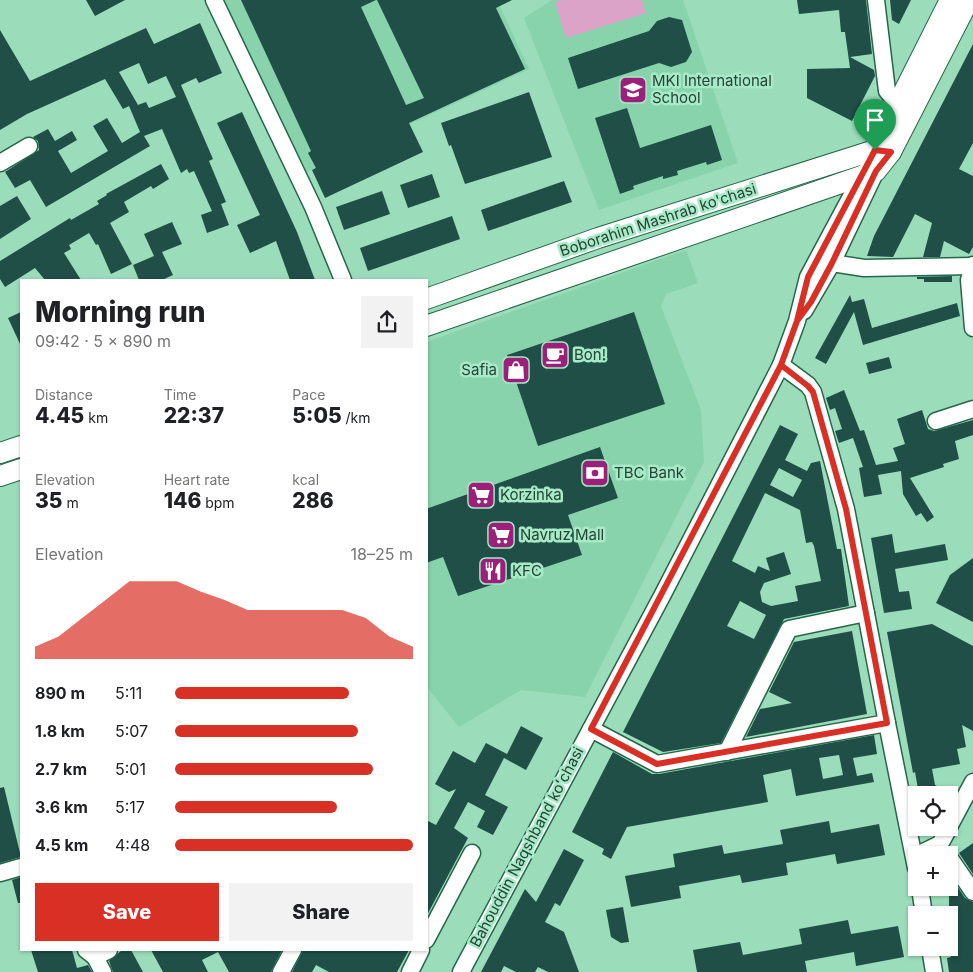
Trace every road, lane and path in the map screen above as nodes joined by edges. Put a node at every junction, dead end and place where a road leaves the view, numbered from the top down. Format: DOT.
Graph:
graph roads {
  1 [pos="214,0"];
  2 [pos="876,0"];
  3 [pos="950,0"];
  4 [pos="969,0"];
  5 [pos="897,103"];
  6 [pos="29,146"];
  7 [pos="883,151"];
  8 [pos="0,163"];
  9 [pos="868,175"];
  10 [pos="832,263"];
  11 [pos="973,266"];
  12 [pos="343,279"];
  13 [pos="428,298"];
  14 [pos="797,321"];
  15 [pos="428,325"];
  16 [pos="973,328"];
  17 [pos="781,365"];
  18 [pos="973,410"];
  19 [pos="936,421"];
  20 [pos="20,446"];
  21 [pos="0,453"];
  22 [pos="20,469"];
  23 [pos="0,476"];
  24 [pos="866,613"];
  25 [pos="887,723"];
  26 [pos="591,729"];
  27 [pos="727,752"];
  28 [pos="973,782"];
  29 [pos="958,810"];
  30 [pos="913,846"];
  31 [pos="472,853"];
  32 [pos="20,867"];
  33 [pos="958,871"];
  34 [pos="0,873"];
  35 [pos="973,892"];
  36 [pos="428,936"];
  37 [pos="292,951"];
  38 [pos="420,951"];
  39 [pos="97,952"];
  40 [pos="931,956"];
  41 [pos="103,972"];
  42 [pos="282,972"];
  43 [pos="410,972"];
  44 [pos="460,972"];
  45 [pos="934,972"];
  1 -- 12 [label="street"];
  2 -- 5 [label="street"];
  3 -- 5 [label="main road"];
  4 -- 7 [label="main road"];
  5 -- 7 [label="main road"];
  6 -- 8 [label="street"];
  7 -- 9 [label="main road"];
  7 -- 13 [label="main road, Boborahim Mashrab ko'chasi"];
  9 -- 10 [label="street"];
  9 -- 14 [label="street"];
  9 -- 15 [label="main road, Boborahim Mashrab ko'chasi"];
  10 -- 11 [label="street"];
  10 -- 14 [label="street"];
  11 -- 16 [label="street"];
  14 -- 17 [label="street, Bahouddin Naqshband koʻchasi"];
  17 -- 24 [label="street"];
  17 -- 26 [label="street, Bahouddin Naqshband koʻchasi"];
  18 -- 19 [label="street"];
  20 -- 21 [label="main road"];
  22 -- 23 [label="main road"];
  24 -- 25 [label="street"];
  24 -- 27 [label="street"];
  25 -- 27 [label="street"];
  25 -- 30 [label="street"];
  26 -- 27 [label="street"];
  26 -- 44 [label="street, Bahouddin Naqshband koʻchasi"];
  28 -- 29 [label="street"];
  31 -- 36 [label="street"];
  32 -- 34 [label="street"];
  33 -- 35 [label="street"];
  37 -- 42 [label="street"];
  38 -- 43 [label="street"];
  39 -- 41 [label="street"];
  40 -- 45 [label="street"];
}
